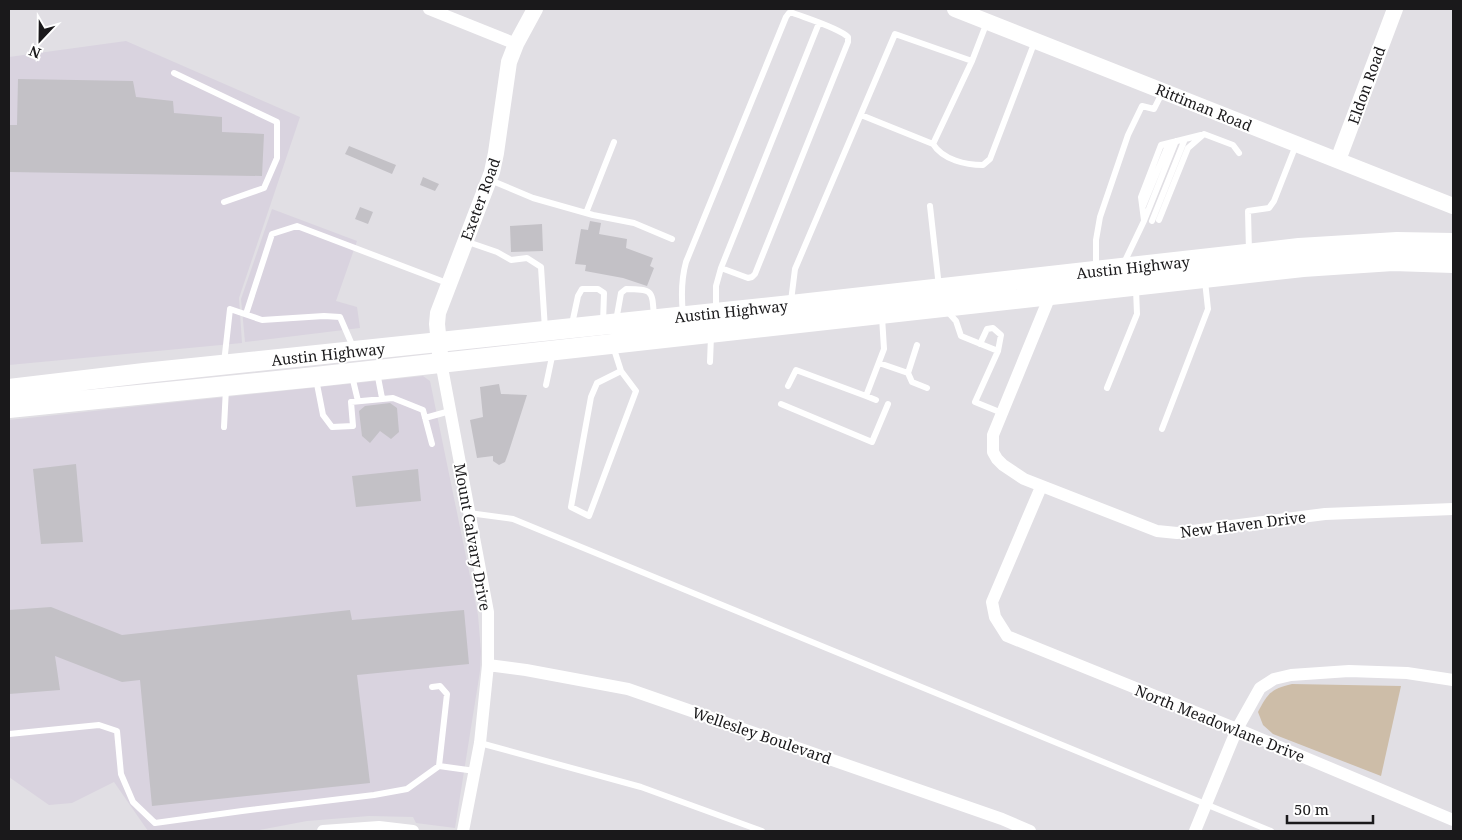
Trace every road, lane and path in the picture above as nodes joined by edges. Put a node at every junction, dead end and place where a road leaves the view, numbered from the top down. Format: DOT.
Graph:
graph roads {
  1 [pos="429,9"];
  2 [pos="536,9"];
  3 [pos="955,9"];
  4 [pos="1394,9"];
  5 [pos="987,21"];
  6 [pos="820,23"];
  7 [pos="1035,40"];
  8 [pos="516,44"];
  9 [pos="972,60"];
  10 [pos="174,72"];
  11 [pos="1163,91"];
  12 [pos="861,116"];
  13 [pos="1204,134"];
  14 [pos="1185,139"];
  15 [pos="614,142"];
  16 [pos="1173,142"];
  17 [pos="933,144"];
  18 [pos="1297,144"];
  19 [pos="1239,154"];
  20 [pos="1338,160"];
  21 [pos="489,180"];
  22 [pos="224,202"];
  23 [pos="930,206"];
  24 [pos="1453,206"];
  25 [pos="586,213"];
  26 [pos="1144,222"];
  27 [pos="672,239"];
  28 [pos="465,241"];
  29 [pos="1453,243"];
  30 [pos="1249,254"];
  31 [pos="1453,263"];
  32 [pos="721,268"];
  33 [pos="1122,268"];
  34 [pos="1096,271"];
  35 [pos="1059,275"];
  36 [pos="1205,277"];
  37 [pos="449,284"];
  38 [pos="1135,285"];
  39 [pos="1051,294"];
  40 [pos="940,297"];
  41 [pos="791,305"];
  42 [pos="716,312"];
  43 [pos="882,313"];
  44 [pos="246,314"];
  45 [pos="683,316"];
  46 [pos="654,319"];
  47 [pos="609,324"];
  48 [pos="572,328"];
  49 [pos="546,330"];
  50 [pos="712,332"];
  51 [pos="438,342"];
  52 [pos="612,343"];
  53 [pos="980,344"];
  54 [pos="917,345"];
  55 [pos="553,349"];
  56 [pos="354,351"];
  57 [pos="998,351"];
  58 [pos="441,362"];
  59 [pos="710,362"];
  60 [pos="879,363"];
  61 [pos="377,369"];
  62 [pos="621,371"];
  63 [pos="351,372"];
  64 [pos="908,374"];
  65 [pos="225,376"];
  66 [pos="315,377"];
  67 [pos="546,385"];
  68 [pos="788,386"];
  69 [pos="927,388"];
  70 [pos="1107,388"];
  71 [pos="9,389"];
  72 [pos="866,396"];
  73 [pos="382,398"];
  74 [pos="876,400"];
  75 [pos="358,401"];
  76 [pos="781,404"];
  77 [pos="888,404"];
  78 [pos="9,408"];
  79 [pos="450,411"];
  80 [pos="1002,413"];
  81 [pos="425,418"];
  82 [pos="224,427"];
  83 [pos="1162,429"];
  84 [pos="432,444"];
  85 [pos="1041,487"];
  86 [pos="1453,509"];
  87 [pos="469,513"];
  88 [pos="488,665"];
  89 [pos="1453,680"];
  90 [pos="432,687"];
  91 [pos="1237,729"];
  92 [pos="9,734"];
  93 [pos="480,743"];
  94 [pos="439,766"];
  95 [pos="475,771"];
  96 [pos="1206,804"];
  97 [pos="1453,820"];
  98 [pos="155,823"];
  99 [pos="157,831"];
  100 [pos="323,831"];
  101 [pos="413,831"];
  102 [pos="463,831"];
  103 [pos="762,831"];
  104 [pos="1030,831"];
  105 [pos="1195,831"];
  106 [pos="1271,831"];
  1 -- 8 [label="street"];
  2 -- 8 [label="street, Exeter Road"];
  3 -- 5 [label="street, Rittiman Road"];
  4 -- 20 [label="street, Eldon Road"];
  5 -- 7 [label="street, Rittiman Road"];
  5 -- 9 [label="lane"];
  6 -- 32 [label="lane"];
  6 -- 32 [label="lane"];
  6 -- 45 [label="lane"];
  7 -- 11 [label="street, Rittiman Road"];
  7 -- 17 [label="lane"];
  8 -- 21 [label="street, Exeter Road"];
  9 -- 12 [label="lane"];
  9 -- 17 [label="lane"];
  10 -- 22 [label="lane"];
  11 -- 18 [label="street, Rittiman Road"];
  11 -- 34 [label="lane"];
  12 -- 17 [label="lane"];
  12 -- 41 [label="lane"];
  13 -- 14 [label="lane"];
  13 -- 14 [label="lane"];
  13 -- 19 [label="lane"];
  14 -- 16 [label="lane"];
  15 -- 25 [label="lane"];
  16 -- 26 [label="lane"];
  16 -- 26 [label="lane"];
  18 -- 20 [label="street, Rittiman Road"];
  18 -- 30 [label="lane"];
  20 -- 24 [label="street, Rittiman Road"];
  21 -- 25 [label="lane"];
  21 -- 28 [label="street, Exeter Road"];
  23 -- 40 [label="lane"];
  25 -- 27 [label="lane"];
  26 -- 33 [label="lane"];
  28 -- 37 [label="street, Exeter Road"];
  28 -- 49 [label="lane"];
  29 -- 30 [label="main road, Austin Highway"];
  30 -- 33 [label="main road, Austin Highway"];
  31 -- 36 [label="main road, Austin Highway"];
  32 -- 42 [label="lane"];
  33 -- 34 [label="main road, Austin Highway"];
  34 -- 35 [label="main road, Austin Highway"];
  35 -- 39 [label="street, New Haven Drive"];
  35 -- 40 [label="main road, Austin Highway"];
  36 -- 38 [label="main road, Austin Highway"];
  36 -- 83 [label="lane"];
  37 -- 44 [label="lane"];
  37 -- 51 [label="street, Exeter Road"];
  38 -- 39 [label="main road, Austin Highway"];
  38 -- 70 [label="lane"];
  39 -- 40 [label="main road, Austin Highway"];
  39 -- 80 [label="street, New Haven Drive"];
  40 -- 41 [label="main road, Austin Highway"];
  40 -- 43 [label="main road, Austin Highway"];
  40 -- 53 [label="lane"];
  41 -- 42 [label="main road, Austin Highway"];
  42 -- 45 [label="main road, Austin Highway"];
  43 -- 50 [label="main road, Austin Highway"];
  43 -- 60 [label="lane"];
  44 -- 56 [label="lane"];
  44 -- 65 [label="lane"];
  45 -- 46 [label="main road, Austin Highway"];
  46 -- 47 [label="main road, Austin Highway"];
  46 -- 47 [label="lane"];
  47 -- 48 [label="main road, Austin Highway"];
  47 -- 48 [label="lane"];
  48 -- 49 [label="main road, Austin Highway"];
  49 -- 51 [label="main road, Austin Highway"];
  50 -- 52 [label="main road, Austin Highway"];
  50 -- 59 [label="lane"];
  51 -- 56 [label="main road, Austin Highway"];
  51 -- 58 [label="street, Exeter Road"];
  52 -- 55 [label="main road, Austin Highway"];
  52 -- 62 [label="lane"];
  53 -- 57 [label="lane"];
  53 -- 57 [label="lane"];
  54 -- 64 [label="lane"];
  55 -- 58 [label="main road, Austin Highway"];
  55 -- 67 [label="lane"];
  56 -- 65 [label="main road, Austin Highway"];
  57 -- 80 [label="lane"];
  58 -- 61 [label="main road, Austin Highway"];
  58 -- 79 [label="street, Mount Calvary Drive"];
  60 -- 64 [label="lane"];
  60 -- 72 [label="lane"];
  61 -- 63 [label="main road, Austin Highway"];
  61 -- 73 [label="lane"];
  62 -- 62 [label="lane"];
  63 -- 66 [label="main road, Austin Highway"];
  63 -- 75 [label="lane"];
  64 -- 69 [label="lane"];
  65 -- 66 [label="main road, Austin Highway"];
  65 -- 71 [label="main road, Austin Highway"];
  65 -- 78 [label="main road, Austin Highway"];
  65 -- 82 [label="lane"];
  66 -- 75 [label="lane"];
  68 -- 72 [label="lane"];
  72 -- 74 [label="lane"];
  73 -- 75 [label="lane"];
  73 -- 81 [label="lane"];
  76 -- 77 [label="lane"];
  79 -- 81 [label="lane"];
  79 -- 87 [label="street, Mount Calvary Drive"];
  80 -- 85 [label="street, New Haven Drive"];
  81 -- 84 [label="lane"];
  85 -- 86 [label="street, New Haven Drive"];
  85 -- 91 [label="street, North Meadowlane Drive"];
  87 -- 88 [label="street, Mount Calvary Drive"];
  87 -- 96 [label="lane"];
  88 -- 93 [label="street, Mount Calvary Drive"];
  88 -- 104 [label="street, Wellesley Boulevard"];
  89 -- 91 [label="street"];
  90 -- 94 [label="lane"];
  91 -- 96 [label="street"];
  91 -- 97 [label="street, North Meadowlane Drive"];
  92 -- 98 [label="lane"];
  93 -- 95 [label="street, Mount Calvary Drive"];
  93 -- 103 [label="lane"];
  94 -- 95 [label="lane"];
  94 -- 98 [label="lane"];
  95 -- 102 [label="street, Mount Calvary Drive"];
  96 -- 105 [label="street"];
  96 -- 106 [label="lane"];
  98 -- 99 [label="lane"];
  100 -- 101 [label="street"];
}
